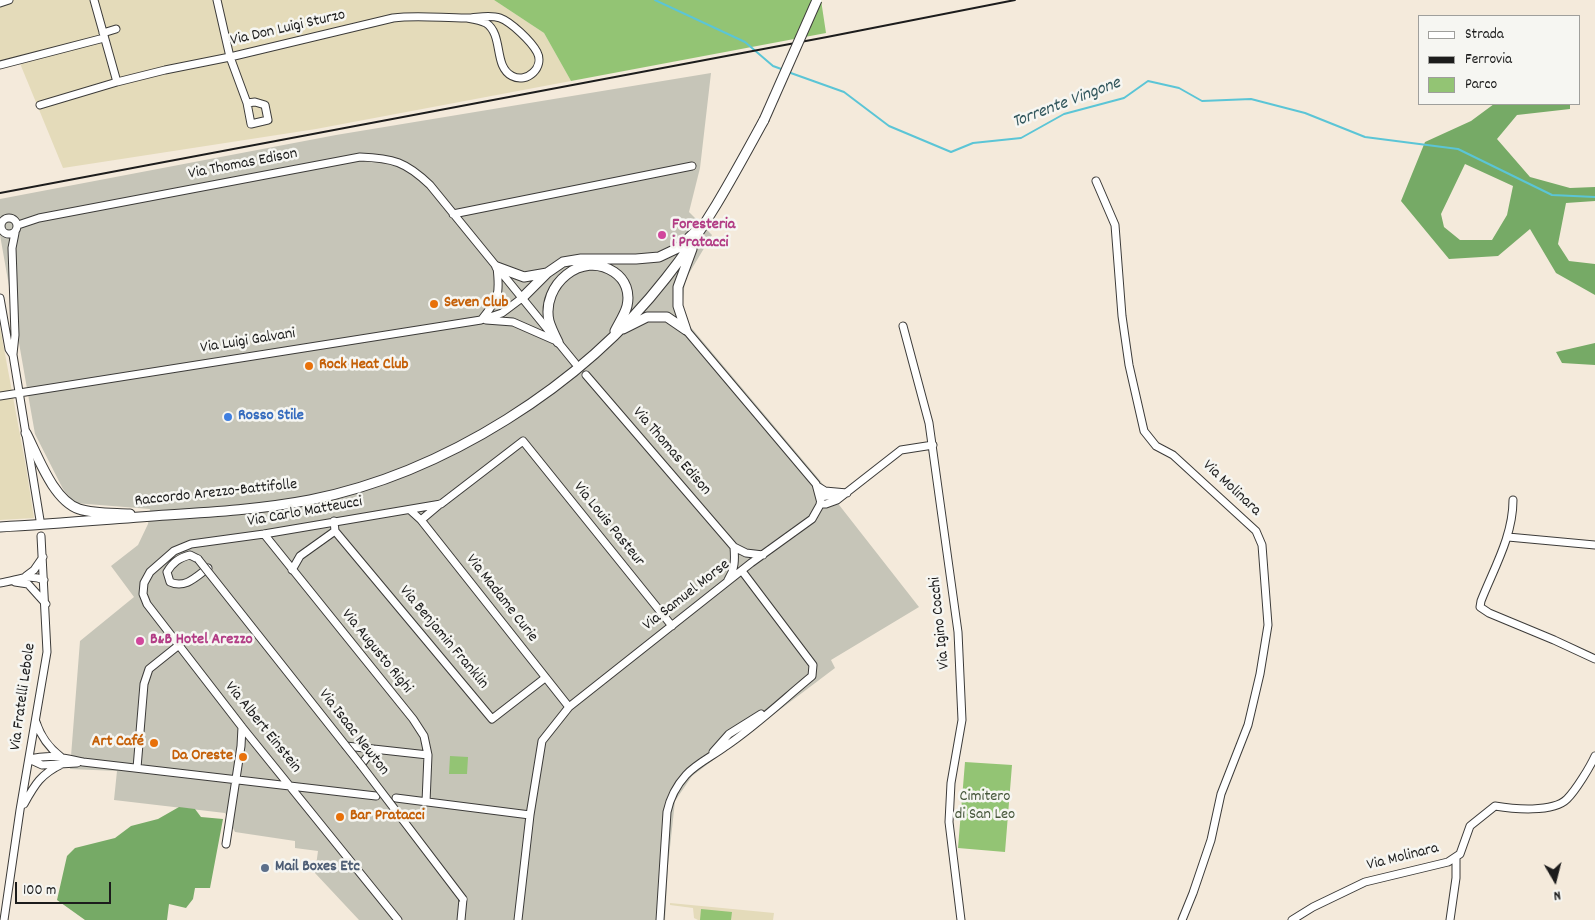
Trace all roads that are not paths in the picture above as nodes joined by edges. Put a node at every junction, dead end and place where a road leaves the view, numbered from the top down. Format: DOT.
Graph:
graph roads {
  1 [pos="9,0"];
  2 [pos="94,0"];
  3 [pos="217,0"];
  4 [pos="817,0"];
  5 [pos="0,2"];
  6 [pos="467,18"];
  7 [pos="116,29"];
  8 [pos="103,36"];
  9 [pos="230,57"];
  10 [pos="0,66"];
  11 [pos="117,82"];
  12 [pos="247,104"];
  13 [pos="40,105"];
  14 [pos="692,166"];
  15 [pos="1096,181"];
  16 [pos="454,214"];
  17 [pos="1,222"];
  18 [pos="704,224"];
  19 [pos="16,226"];
  20 [pos="698,236"];
  21 [pos="586,265"];
  22 [pos="497,267"];
  23 [pos="547,273"];
  24 [pos="524,296"];
  25 [pos="0,298"];
  26 [pos="481,320"];
  27 [pos="903,326"];
  28 [pos="620,330"];
  29 [pos="686,330"];
  30 [pos="612,338"];
  31 [pos="558,342"];
  32 [pos="13,355"];
  33 [pos="575,363"];
  34 [pos="586,376"];
  35 [pos="19,392"];
  36 [pos="0,396"];
  37 [pos="26,433"];
  38 [pos="523,442"];
  39 [pos="933,445"];
  40 [pos="817,486"];
  41 [pos="847,492"];
  42 [pos="837,500"];
  43 [pos="1512,500"];
  44 [pos="820,501"];
  45 [pos="441,504"];
  46 [pos="410,510"];
  47 [pos="157,516"];
  48 [pos="812,519"];
  49 [pos="40,520"];
  50 [pos="421,520"];
  51 [pos="334,521"];
  52 [pos="0,528"];
  53 [pos="335,531"];
  54 [pos="264,534"];
  55 [pos="42,536"];
  56 [pos="1508,537"];
  57 [pos="1595,545"];
  58 [pos="734,547"];
  59 [pos="174,552"];
  60 [pos="746,553"];
  61 [pos="763,555"];
  62 [pos="43,556"];
  63 [pos="735,561"];
  64 [pos="746,567"];
  65 [pos="208,568"];
  66 [pos="292,570"];
  67 [pos="26,576"];
  68 [pos="44,580"];
  69 [pos="15,581"];
  70 [pos="0,583"];
  71 [pos="726,583"];
  72 [pos="28,584"];
  73 [pos="46,604"];
  74 [pos="672,626"];
  75 [pos="179,645"];
  76 [pos="1595,660"];
  77 [pos="545,678"];
  78 [pos="569,707"];
  79 [pos="36,719"];
  80 [pos="242,727"];
  81 [pos="346,746"];
  82 [pos="373,749"];
  83 [pos="428,755"];
  84 [pos="1595,756"];
  85 [pos="29,759"];
  86 [pos="61,760"];
  87 [pos="361,765"];
  88 [pos="137,768"];
  89 [pos="235,780"];
  90 [pos="292,787"];
  91 [pos="376,796"];
  92 [pos="396,798"];
  93 [pos="426,802"];
  94 [pos="20,810"];
  95 [pos="530,814"];
  96 [pos="226,844"];
  97 [pos="1456,857"];
  98 [pos="4,920"];
  99 [pos="398,920"];
  100 [pos="461,920"];
  101 [pos="518,920"];
  102 [pos="660,920"];
  103 [pos="960,920"];
  104 [pos="1182,920"];
  105 [pos="1292,920"];
  106 [pos="1450,920"];
  1 -- 5 [label="street"];
  2 -- 8 [label="street"];
  3 -- 9 [label="street"];
  4 -- 18 [label="main road, Raccordo Arezzo-Battifolle, bridge"];
  6 -- 6 [label="street, Via Don Luigi Sturzo"];
  6 -- 9 [label="street, Via Don Luigi Sturzo"];
  7 -- 8 [label="street"];
  8 -- 10 [label="street"];
  8 -- 11 [label="street"];
  9 -- 11 [label="street, Via Don Luigi Sturzo"];
  9 -- 12 [label="street"];
  11 -- 13 [label="street, Via Don Luigi Sturzo"];
  14 -- 16 [label="street"];
  15 -- 104 [label="street, Via Molinara"];
  16 -- 19 [label="street, Via Thomas Edison"];
  16 -- 22 [label="street, Via Thomas Edison"];
  17 -- 19 [label="street, Via Thomas Edison"];
  17 -- 19 [label="street"];
  18 -- 20 [label="main road, Raccordo Arezzo-Battifolle"];
  18 -- 23 [label="main road"];
  19 -- 32 [label="street"];
  20 -- 28 [label="main road, Raccordo Arezzo-Battifolle"];
  20 -- 29 [label="main road"];
  21 -- 24 [label="main road"];
  21 -- 30 [label="main road"];
  21 -- 31 [label="main road"];
  22 -- 23 [label="main road"];
  22 -- 24 [label="street, Via Thomas Edison"];
  22 -- 26 [label="street"];
  23 -- 24 [label="main road"];
  24 -- 26 [label="street, Via Luigi Galvani"];
  24 -- 31 [label="street, Via Thomas Edison"];
  25 -- 32 [label="street"];
  26 -- 31 [label="street, Via Luigi Galvani"];
  26 -- 35 [label="street, Via Luigi Galvani"];
  27 -- 39 [label="street, Via Igino Cocchi"];
  28 -- 29 [label="main road"];
  28 -- 30 [label="main road, Raccordo Arezzo-Battifolle"];
  29 -- 40 [label="street"];
  30 -- 47 [label="main road, Raccordo Arezzo-Battifolle"];
  31 -- 33 [label="street, Via Thomas Edison"];
  32 -- 35 [label="street"];
  34 -- 58 [label="street, Via Thomas Edison"];
  35 -- 36 [label="street, Via Luigi Galvani"];
  35 -- 37 [label="street"];
  37 -- 47 [label="main road"];
  37 -- 49 [label="street"];
  38 -- 45 [label="street, Via Carlo Matteucci"];
  38 -- 74 [label="street, Via Louis Pasteur"];
  39 -- 41 [label="street"];
  39 -- 103 [label="street, Via Igino Cocchi"];
  40 -- 41 [label="street"];
  40 -- 44 [label="street"];
  41 -- 42 [label="street"];
  41 -- 44 [label="street"];
  42 -- 44 [label="street"];
  42 -- 48 [label="street"];
  43 -- 56 [label="street"];
  44 -- 48 [label="street, Via Samuel Morse"];
  45 -- 46 [label="street, Via Carlo Matteucci"];
  45 -- 50 [label="street, Via Carlo Matteucci"];
  46 -- 50 [label="street, Via Madame Curie"];
  46 -- 51 [label="street, Via Carlo Matteucci"];
  47 -- 52 [label="main road, Raccordo Arezzo-Battifolle"];
  48 -- 61 [label="street, Via Samuel Morse"];
  50 -- 77 [label="street, Via Madame Curie"];
  51 -- 53 [label="street"];
  51 -- 54 [label="street, Via Carlo Matteucci"];
  53 -- 66 [label="street"];
  53 -- 77 [label="street, Via Benjamin Franklin"];
  54 -- 59 [label="street, Via Carlo Matteucci"];
  54 -- 66 [label="street, Via Augusto Righi"];
  55 -- 62 [label="street, Via Fratelli Lebole"];
  56 -- 57 [label="street"];
  56 -- 76 [label="street"];
  58 -- 60 [label="street"];
  58 -- 63 [label="street"];
  59 -- 75 [label="street, Via Albert Einstein"];
  60 -- 61 [label="street"];
  60 -- 64 [label="street"];
  61 -- 64 [label="street, Via Samuel Morse"];
  62 -- 67 [label="street"];
  62 -- 68 [label="street, Via Fratelli Lebole"];
  63 -- 64 [label="street"];
  63 -- 71 [label="street"];
  64 -- 71 [label="street, Via Samuel Morse"];
  64 -- 102 [label="street"];
  65 -- 81 [label="street, Via Isaac Newton, bridge"];
  66 -- 83 [label="street, Via Augusto Righi"];
  67 -- 68 [label="street"];
  67 -- 69 [label="street"];
  68 -- 72 [label="street"];
  68 -- 73 [label="street, Via Fratelli Lebole"];
  69 -- 70 [label="street"];
  69 -- 72 [label="street"];
  71 -- 74 [label="street, Via Samuel Morse"];
  72 -- 73 [label="street"];
  73 -- 79 [label="street, Via Fratelli Lebole"];
  74 -- 78 [label="street, Via Samuel Morse"];
  75 -- 80 [label="street, Via Albert Einstein"];
  75 -- 88 [label="street"];
  77 -- 78 [label="street, Via Madame Curie"];
  78 -- 95 [label="street, Via Samuel Morse"];
  79 -- 85 [label="street, Via Fratelli Lebole"];
  79 -- 86 [label="street"];
  80 -- 89 [label="street"];
  80 -- 90 [label="street, Via Albert Einstein"];
  81 -- 82 [label="street"];
  81 -- 87 [label="street, Via Isaac Newton, bridge"];
  82 -- 83 [label="street"];
  82 -- 87 [label="street"];
  83 -- 93 [label="street, Via Augusto Righi"];
  84 -- 97 [label="street, Via Molinara"];
  85 -- 86 [label="street"];
  85 -- 94 [label="street, Via Fratelli Lebole"];
  86 -- 88 [label="street"];
  86 -- 94 [label="street"];
  87 -- 100 [label="street, Via Isaac Newton, bridge"];
  88 -- 89 [label="street"];
  89 -- 90 [label="street"];
  89 -- 96 [label="street"];
  90 -- 91 [label="street"];
  90 -- 99 [label="street, Via Albert Einstein"];
  92 -- 93 [label="street"];
  93 -- 95 [label="street"];
  94 -- 98 [label="street, Via Fratelli Lebole"];
  95 -- 101 [label="street, Via Samuel Morse"];
  97 -- 105 [label="street, Via Molinara"];
  97 -- 106 [label="street"];
}
